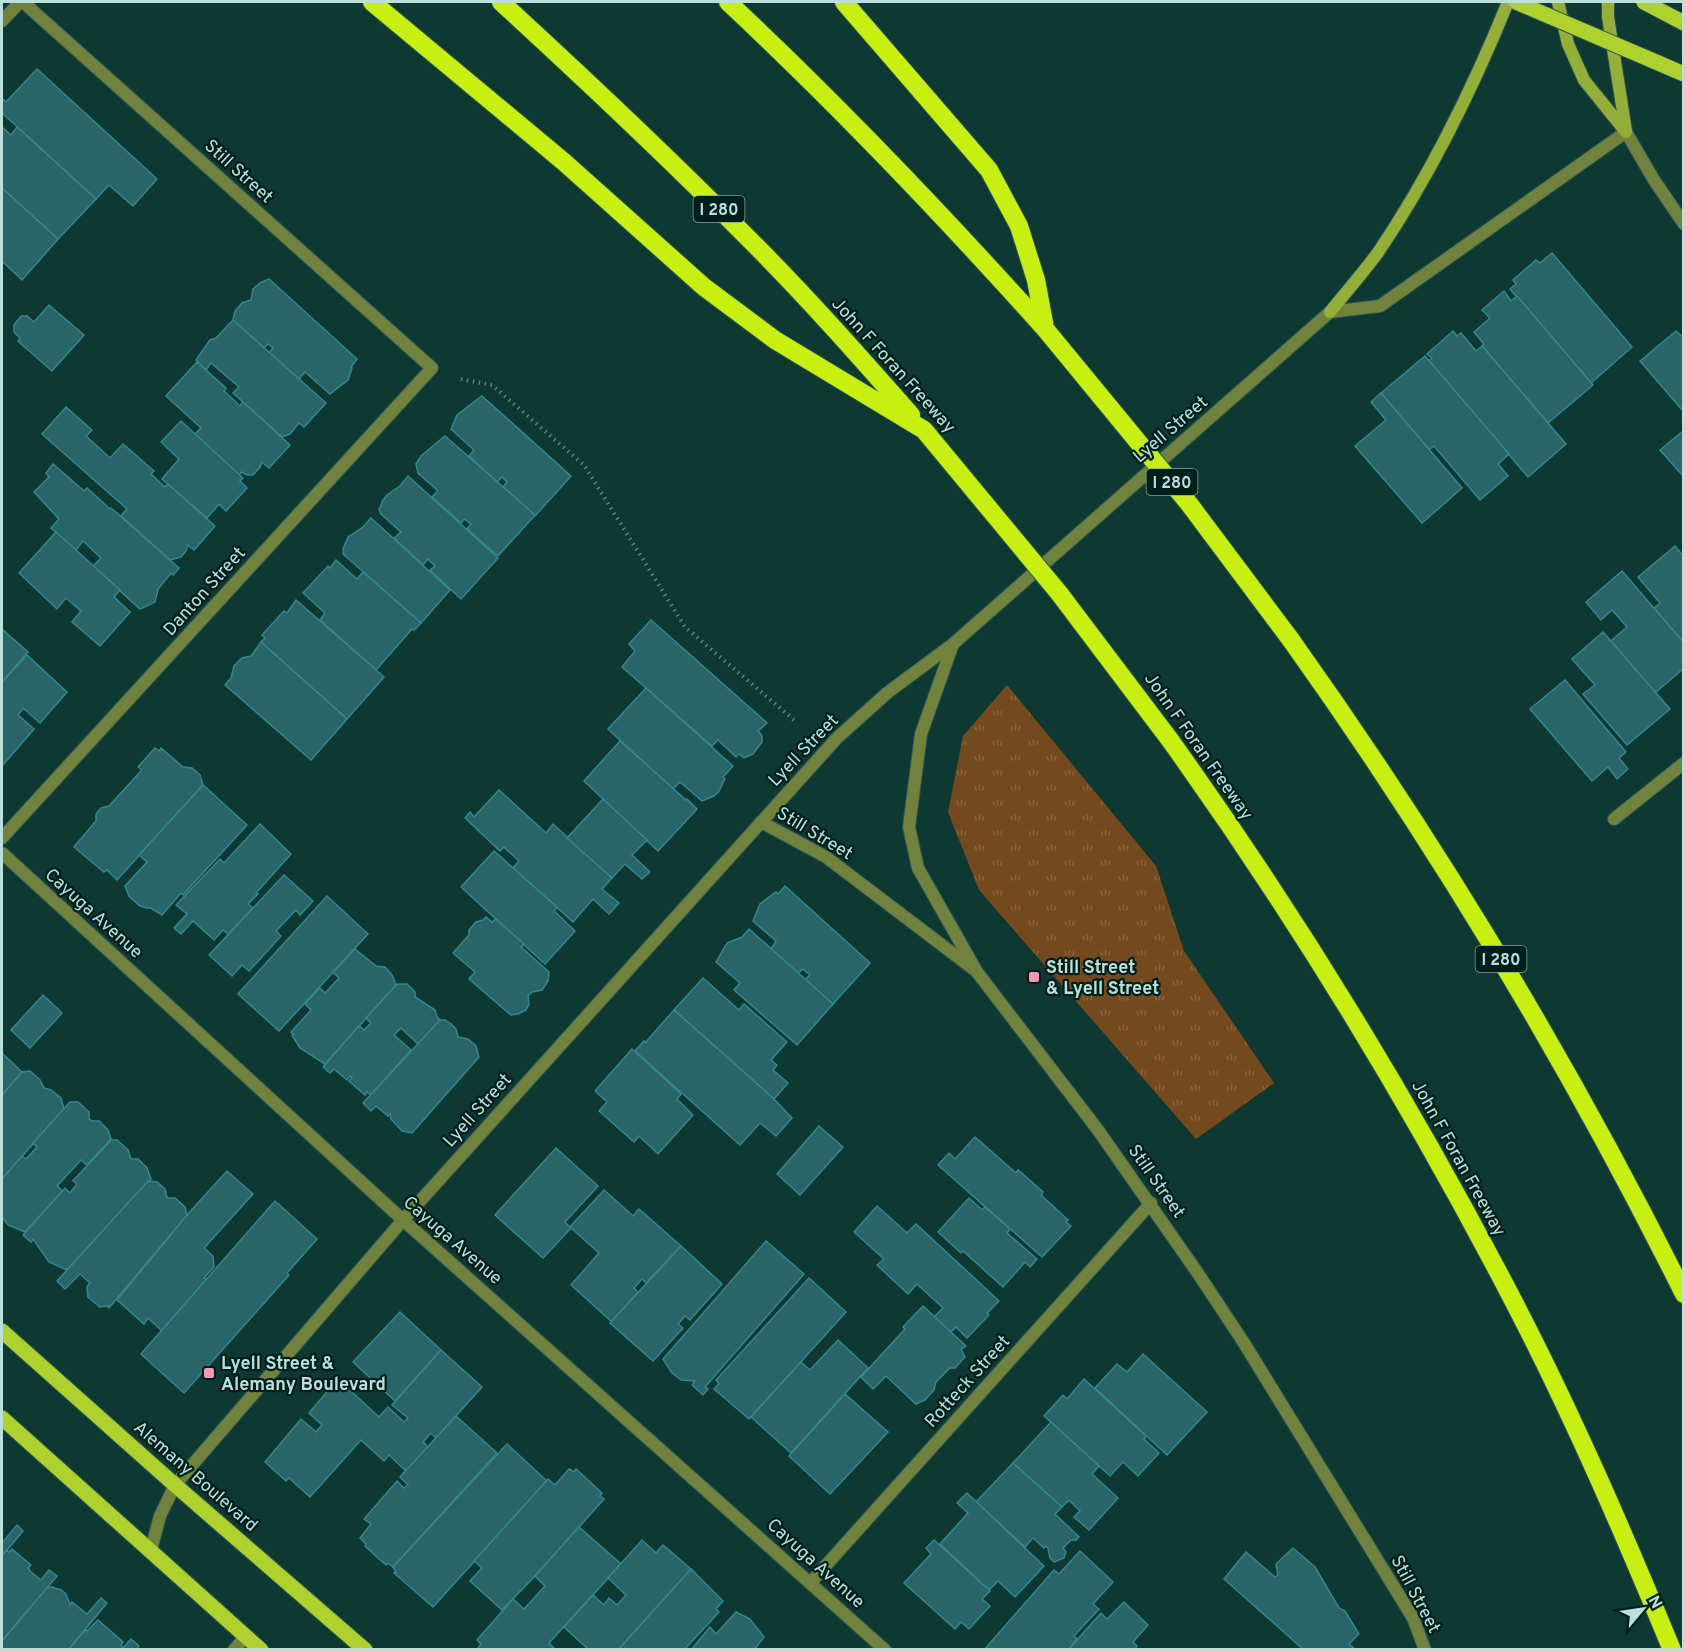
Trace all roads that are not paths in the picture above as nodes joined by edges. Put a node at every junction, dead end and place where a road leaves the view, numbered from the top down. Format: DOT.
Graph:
graph roads {
  1 [pos="22,2"];
  2 [pos="372,2"];
  3 [pos="501,2"];
  4 [pos="728,2"];
  5 [pos="844,2"];
  6 [pos="1508,2"];
  7 [pos="1516,2"];
  8 [pos="1558,2"];
  9 [pos="1608,2"];
  10 [pos="1644,2"];
  11 [pos="2,21"];
  12 [pos="1683,23"];
  13 [pos="1683,74"];
  14 [pos="1626,132"];
  15 [pos="1683,224"];
  16 [pos="1330,312"];
  17 [pos="1046,330"];
  18 [pos="432,368"];
  19 [pos="924,430"];
  20 [pos="953,644"];
  21 [pos="1683,763"];
  22 [pos="1614,819"];
  23 [pos="761,822"];
  24 [pos="2,837"];
  25 [pos="2,853"];
  26 [pos="977,972"];
  27 [pos="1150,1203"];
  28 [pos="403,1220"];
  29 [pos="1683,1294"];
  30 [pos="2,1331"];
  31 [pos="2,1418"];
  32 [pos="175,1485"];
  33 [pos="151,1550"];
  34 [pos="811,1582"];
  35 [pos="246,1636"];
  36 [pos="234,1650"];
  37 [pos="261,1650"];
  38 [pos="365,1650"];
  39 [pos="885,1650"];
  40 [pos="1425,1650"];
  41 [pos="1672,1650"];
  1 -- 11 [label="street"];
  1 -- 18 [label="street, Still Street"];
  2 -- 19 [label="highway"];
  3 -- 19 [label="highway, John F Foran Freeway / I 280"];
  4 -- 17 [label="highway, I 280"];
  5 -- 17 [label="highway"];
  6 -- 16 [label="main road"];
  7 -- 13 [label="main road, bridge"];
  8 -- 14 [label="main road"];
  9 -- 14 [label="main road"];
  10 -- 12 [label="main road"];
  14 -- 15 [label="street"];
  14 -- 16 [label="street"];
  16 -- 20 [label="street, Lyell Street"];
  17 -- 29 [label="highway, I 280, bridge"];
  18 -- 24 [label="street, Danton Street"];
  19 -- 41 [label="highway, John F Foran Freeway / I 280, bridge"];
  20 -- 23 [label="street, Lyell Street"];
  20 -- 26 [label="street"];
  21 -- 22 [label="street"];
  23 -- 26 [label="street, Still Street"];
  23 -- 28 [label="street, Lyell Street"];
  25 -- 28 [label="street, Cayuga Avenue"];
  26 -- 27 [label="street, Still Street"];
  27 -- 34 [label="street, Rotteck Street"];
  27 -- 40 [label="street, Still Street"];
  28 -- 32 [label="street, Lyell Street"];
  28 -- 34 [label="street, Cayuga Avenue"];
  30 -- 32 [label="main road, Alemany Boulevard"];
  31 -- 33 [label="main road"];
  32 -- 33 [label="street, Lyell Street"];
  32 -- 38 [label="main road, Alemany Boulevard"];
  33 -- 35 [label="main road"];
  34 -- 39 [label="street, Cayuga Avenue"];
  35 -- 36 [label="street"];
  35 -- 37 [label="main road"];
}
